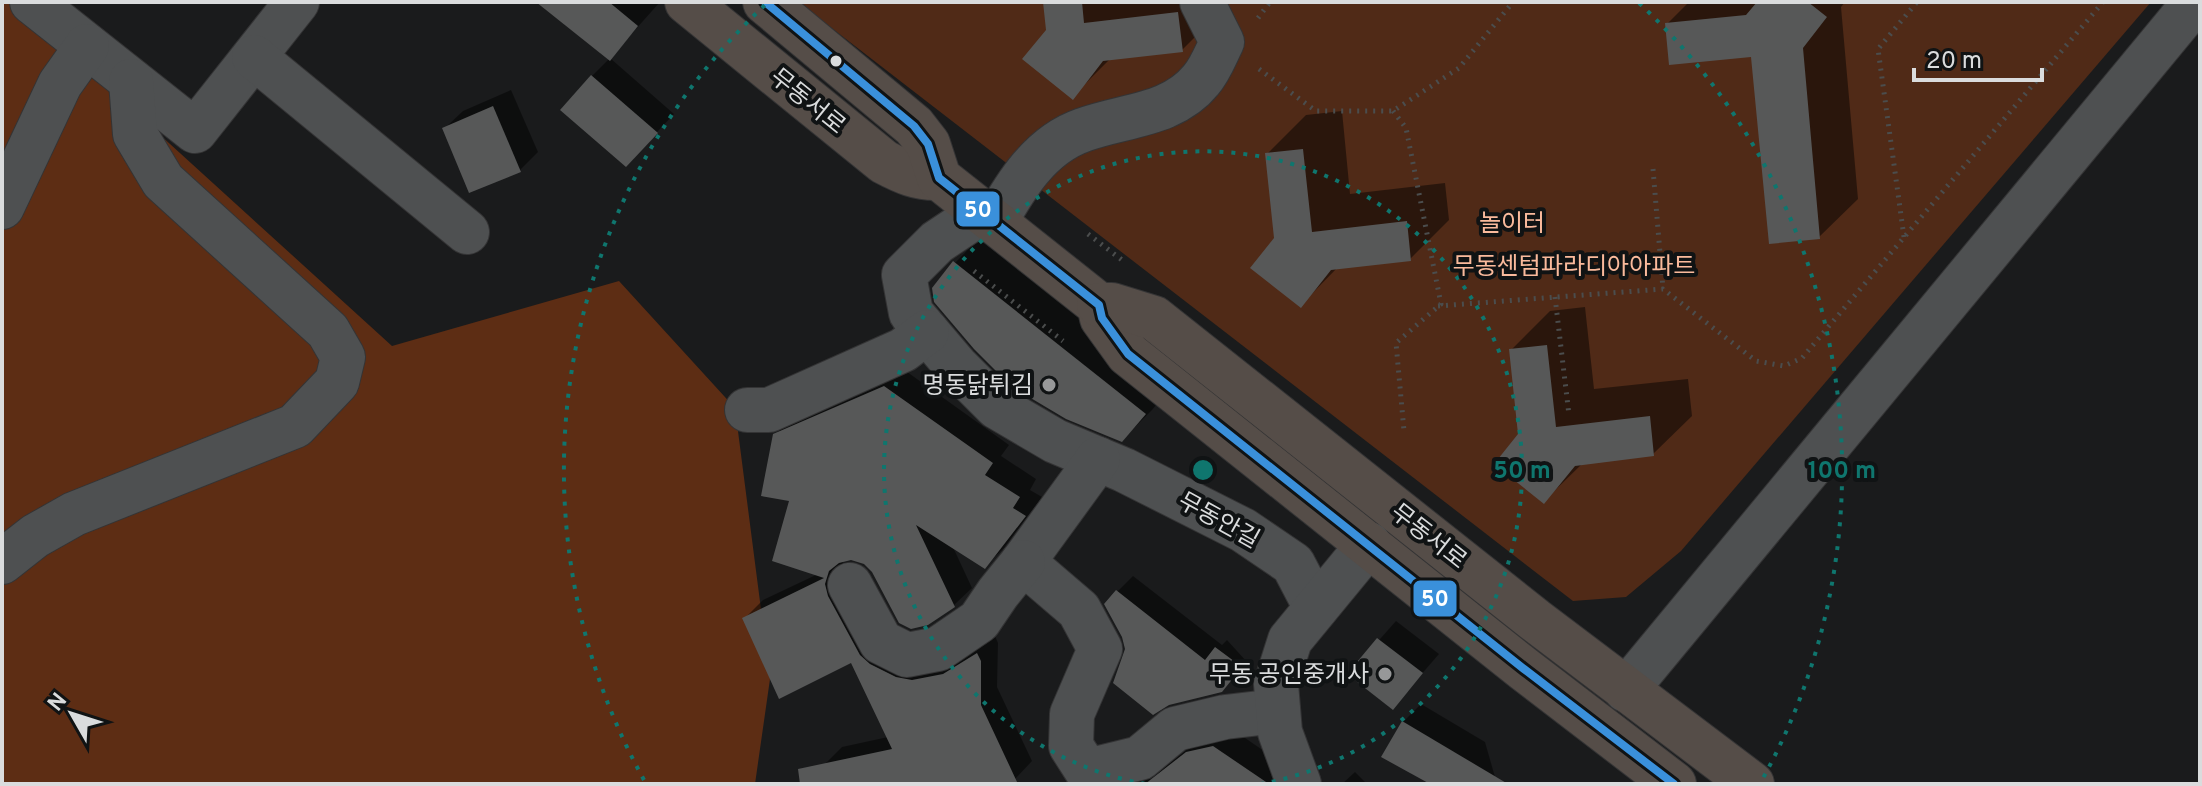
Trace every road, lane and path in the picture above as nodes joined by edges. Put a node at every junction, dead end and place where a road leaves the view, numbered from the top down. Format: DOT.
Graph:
graph roads {
  1 [pos="32,2"];
  2 [pos="297,2"];
  3 [pos="687,2"];
  4 [pos="765,2"];
  5 [pos="1202,2"];
  6 [pos="1513,2"];
  7 [pos="1917,2"];
  8 [pos="2103,2"];
  9 [pos="2195,2"];
  10 [pos="1222,42"];
  11 [pos="87,46"];
  12 [pos="254,57"];
  13 [pos="131,81"];
  14 [pos="1393,111"];
  15 [pos="1653,169"];
  16 [pos="939,178"];
  17 [pos="2,207"];
  18 [pos="988,217"];
  19 [pos="467,232"];
  20 [pos="1904,238"];
  21 [pos="1663,289"];
  22 [pos="1555,297"];
  23 [pos="1099,305"];
  24 [pos="1438,306"];
  25 [pos="927,332"];
  26 [pos="747,410"];
  27 [pos="1569,415"];
  28 [pos="1404,431"];
  29 [pos="1098,459"];
  30 [pos="1369,544"];
  31 [pos="2,562"];
  32 [pos="1023,562"];
  33 [pos="850,585"];
  34 [pos="1316,608"];
  35 [pos="1626,690"];
  36 [pos="1278,711"];
  37 [pos="1299,784"];
  38 [pos="1674,784"];
  39 [pos="1752,784"];
  1 -- 11 [label="street"];
  2 -- 12 [label="street"];
  3 -- 16 [label="main road, 무동서로"];
  4 -- 16 [label="main road, 무동서로"];
  5 -- 10 [label="street"];
  6 -- 14 [label="path"];
  7 -- 20 [label="path"];
  8 -- 20 [label="path"];
  9 -- 35 [label="street"];
  10 -- 14 [label="path"];
  10 -- 18 [label="street"];
  11 -- 13 [label="street"];
  11 -- 17 [label="street"];
  12 -- 13 [label="street"];
  12 -- 19 [label="street"];
  13 -- 31 [label="street"];
  14 -- 24 [label="path"];
  15 -- 21 [label="path"];
  16 -- 18 [label="main road, 무동서로"];
  18 -- 23 [label="main road, 무동서로"];
  18 -- 25 [label="street, 무동안길"];
  20 -- 21 [label="path"];
  21 -- 22 [label="path"];
  22 -- 24 [label="path"];
  22 -- 27 [label="path"];
  23 -- 30 [label="main road, 무동서로"];
  23 -- 35 [label="main road, 무동서로"];
  24 -- 28 [label="path"];
  25 -- 26 [label="street"];
  25 -- 29 [label="street, 무동안길"];
  29 -- 32 [label="street"];
  29 -- 34 [label="street, 무동안길"];
  30 -- 34 [label="street"];
  30 -- 38 [label="main road, 무동서로"];
  32 -- 33 [label="street"];
  32 -- 36 [label="street"];
  34 -- 36 [label="street"];
  35 -- 39 [label="main road, 무동서로"];
  36 -- 37 [label="street"];
}
